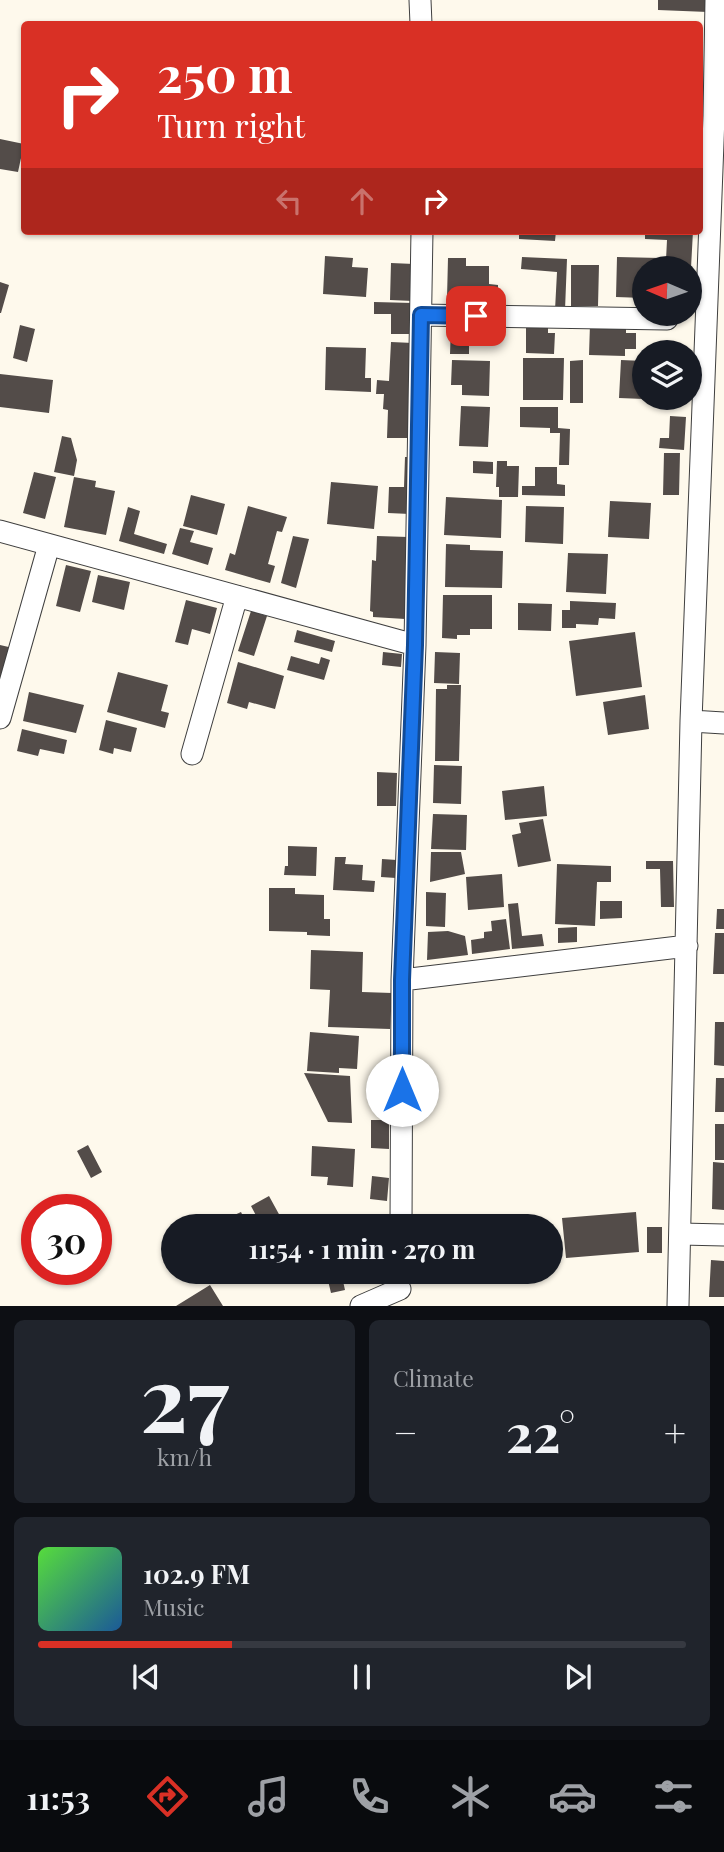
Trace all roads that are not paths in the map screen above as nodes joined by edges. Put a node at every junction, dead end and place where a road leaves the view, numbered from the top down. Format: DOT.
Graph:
graph roads {
  1 [pos="420,0"];
  2 [pos="716,0"];
  3 [pos="421,21"];
  4 [pos="713,116"];
  5 [pos="422,235"];
  6 [pos="421,315"];
  7 [pos="632,318"];
  8 [pos="0,531"];
  9 [pos="49,545"];
  10 [pos="237,596"];
  11 [pos="415,645"];
  12 [pos="0,718"];
  13 [pos="691,721"];
  14 [pos="724,723"];
  15 [pos="192,754"];
  16 [pos="687,946"];
  17 [pos="402,980"];
  18 [pos="401,1214"];
  19 [pos="681,1234"];
  20 [pos="724,1235"];
  21 [pos="401,1289"];
  22 [pos="361,1306"];
  23 [pos="678,1306"];
  1 -- 3 [label="street"];
  2 -- 4 [label="street"];
  4 -- 13 [label="street"];
  5 -- 6 [label="street"];
  6 -- 7 [label="street"];
  6 -- 11 [label="street"];
  8 -- 9 [label="street"];
  9 -- 10 [label="street"];
  9 -- 12 [label="street"];
  10 -- 11 [label="street"];
  10 -- 15 [label="street"];
  11 -- 17 [label="street"];
  13 -- 14 [label="street"];
  13 -- 16 [label="street"];
  16 -- 17 [label="street"];
  16 -- 19 [label="street"];
  17 -- 18 [label="street"];
  19 -- 20 [label="street"];
  19 -- 23 [label="street"];
  21 -- 22 [label="street"];
}
